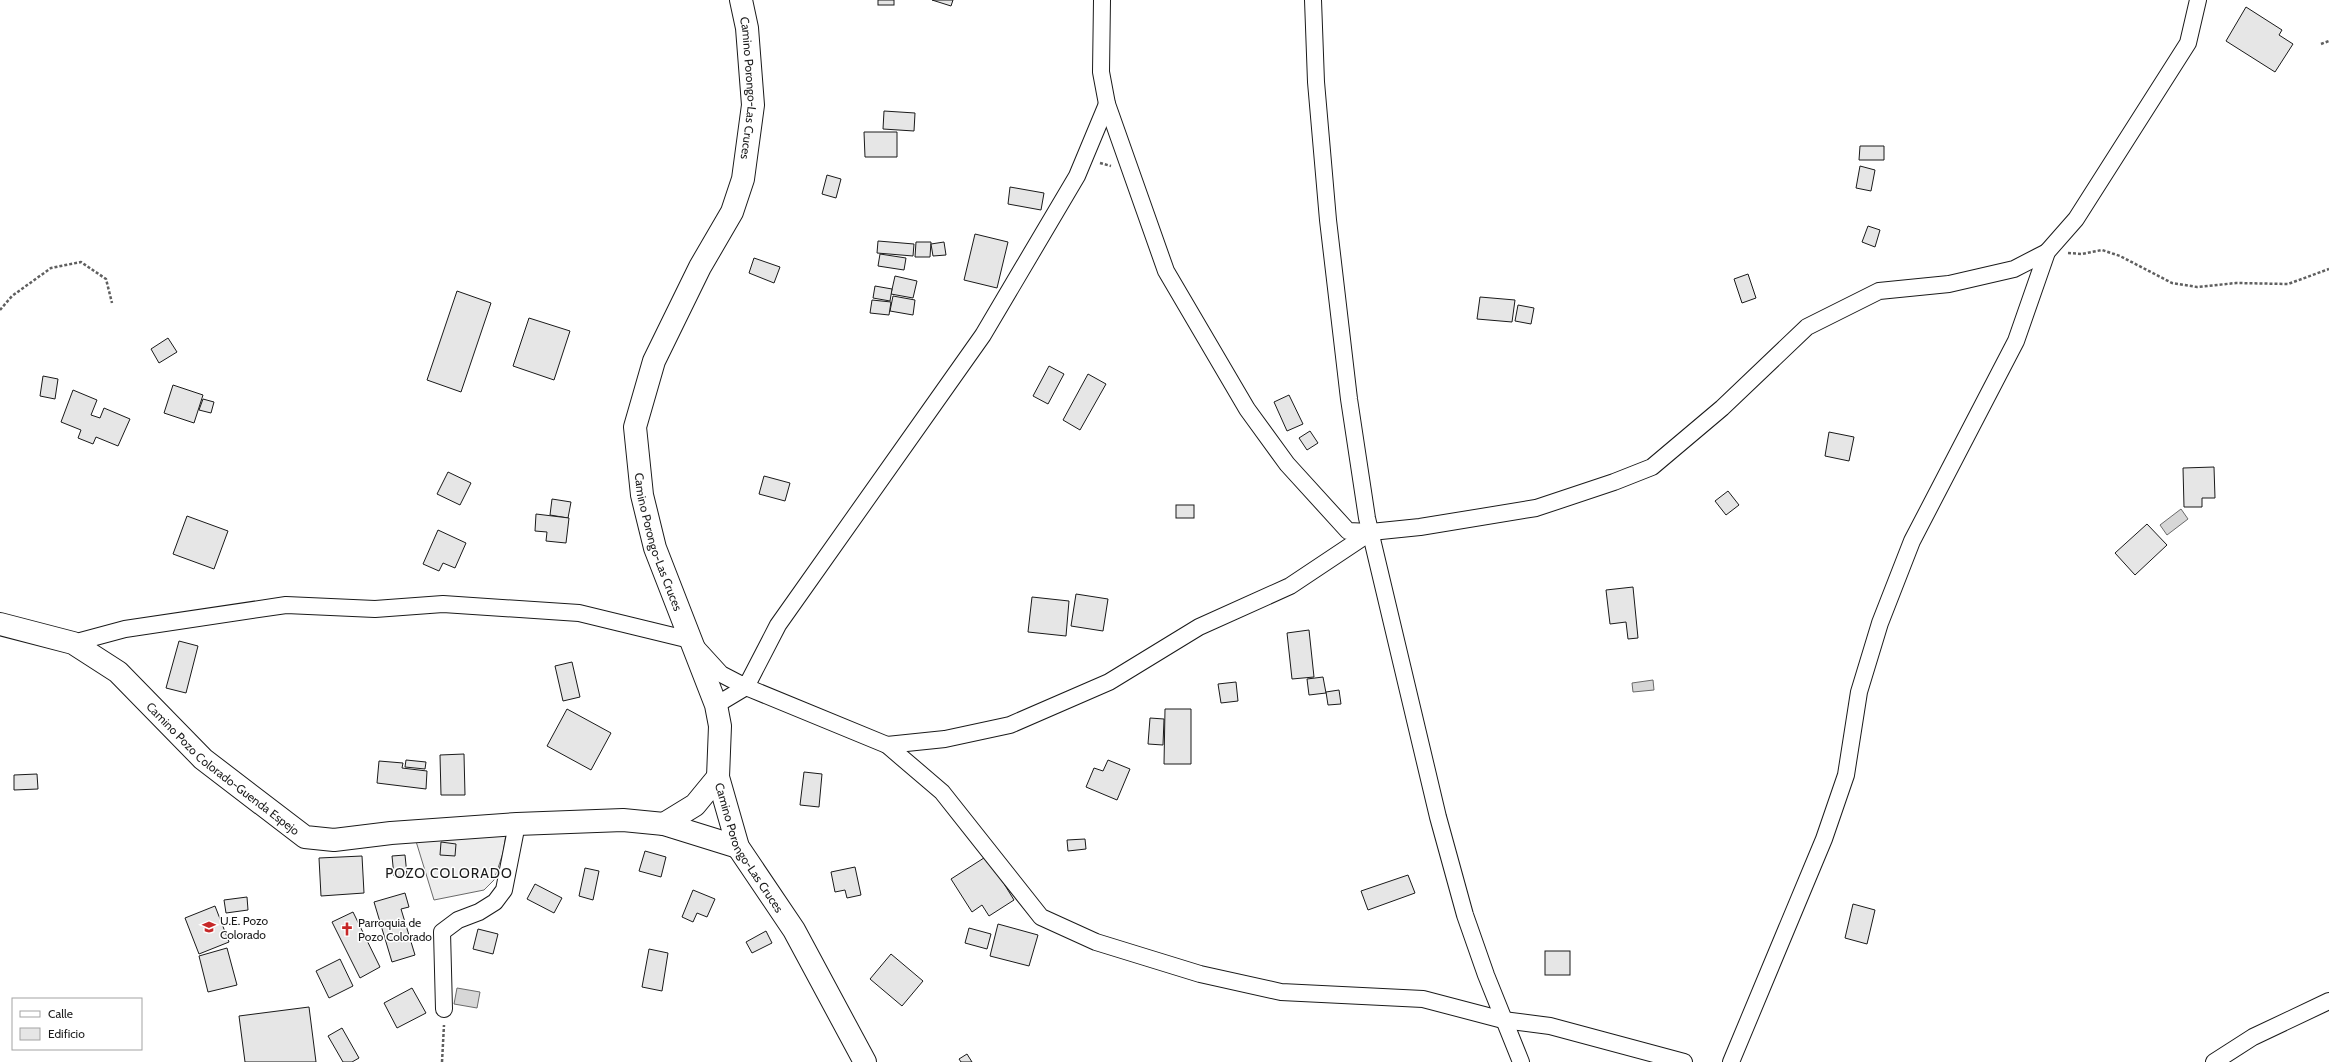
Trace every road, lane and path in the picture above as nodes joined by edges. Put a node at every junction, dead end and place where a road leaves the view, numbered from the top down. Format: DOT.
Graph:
graph roads {
  1 [pos="741,0"];
  2 [pos="1102,0"];
  3 [pos="1313,0"];
  4 [pos="2198,0"];
  5 [pos="2329,41"];
  6 [pos="2321,44"];
  7 [pos="1106,104"];
  8 [pos="1082,165"];
  9 [pos="1132,175"];
  10 [pos="2047,252"];
  11 [pos="2329,270"];
  12 [pos="112,303"];
  13 [pos="0,310"];
  14 [pos="1371,532"];
  15 [pos="0,624"];
  16 [pos="690,640"];
  17 [pos="74,643"];
  18 [pos="746,687"];
  19 [pos="716,705"];
  20 [pos="886,745"];
  21 [pos="718,777"];
  22 [pos="517,824"];
  23 [pos="664,824"];
  24 [pos="738,847"];
  25 [pos="2329,1001"];
  26 [pos="444,1009"];
  27 [pos="1503,1020"];
  28 [pos="442,1062"];
  29 [pos="865,1062"];
  30 [pos="1521,1062"];
  31 [pos="1684,1062"];
  32 [pos="1731,1062"];
  33 [pos="2214,1062"];
  1 -- 16 [label="main road, Camino Porongo-Las Cruces"];
  2 -- 7 [label="street"];
  3 -- 14 [label="street"];
  4 -- 10 [label="street"];
  5 -- 6 [label="path"];
  7 -- 8 [label="street"];
  7 -- 9 [label="street"];
  8 -- 9 [label="path"];
  8 -- 18 [label="street"];
  9 -- 14 [label="street"];
  10 -- 11 [label="path"];
  10 -- 14 [label="street"];
  10 -- 32 [label="street"];
  12 -- 13 [label="path"];
  14 -- 20 [label="street"];
  14 -- 27 [label="street"];
  15 -- 17 [label="main road, Camino Pozo Colorado-Guenda Espejo"];
  16 -- 17 [label="street"];
  16 -- 18 [label="street"];
  16 -- 19 [label="main road, Camino Porongo-Las Cruces"];
  17 -- 22 [label="main road, Camino Pozo Colorado-Guenda Espejo"];
  18 -- 19 [label="street"];
  18 -- 20 [label="street"];
  19 -- 21 [label="main road, Camino Porongo-Las Cruces"];
  20 -- 27 [label="street"];
  21 -- 23 [label="main road"];
  21 -- 24 [label="main road, Camino Porongo-Las Cruces"];
  22 -- 23 [label="main road, Camino Pozo Colorado-Guenda Espejo"];
  22 -- 26 [label="street"];
  23 -- 24 [label="main road, Camino Pozo Colorado-Guenda Espejo"];
  24 -- 29 [label="main road, Camino Porongo-Las Cruces"];
  25 -- 33 [label="street"];
  26 -- 28 [label="path"];
  27 -- 30 [label="street"];
  27 -- 31 [label="street"];
}
